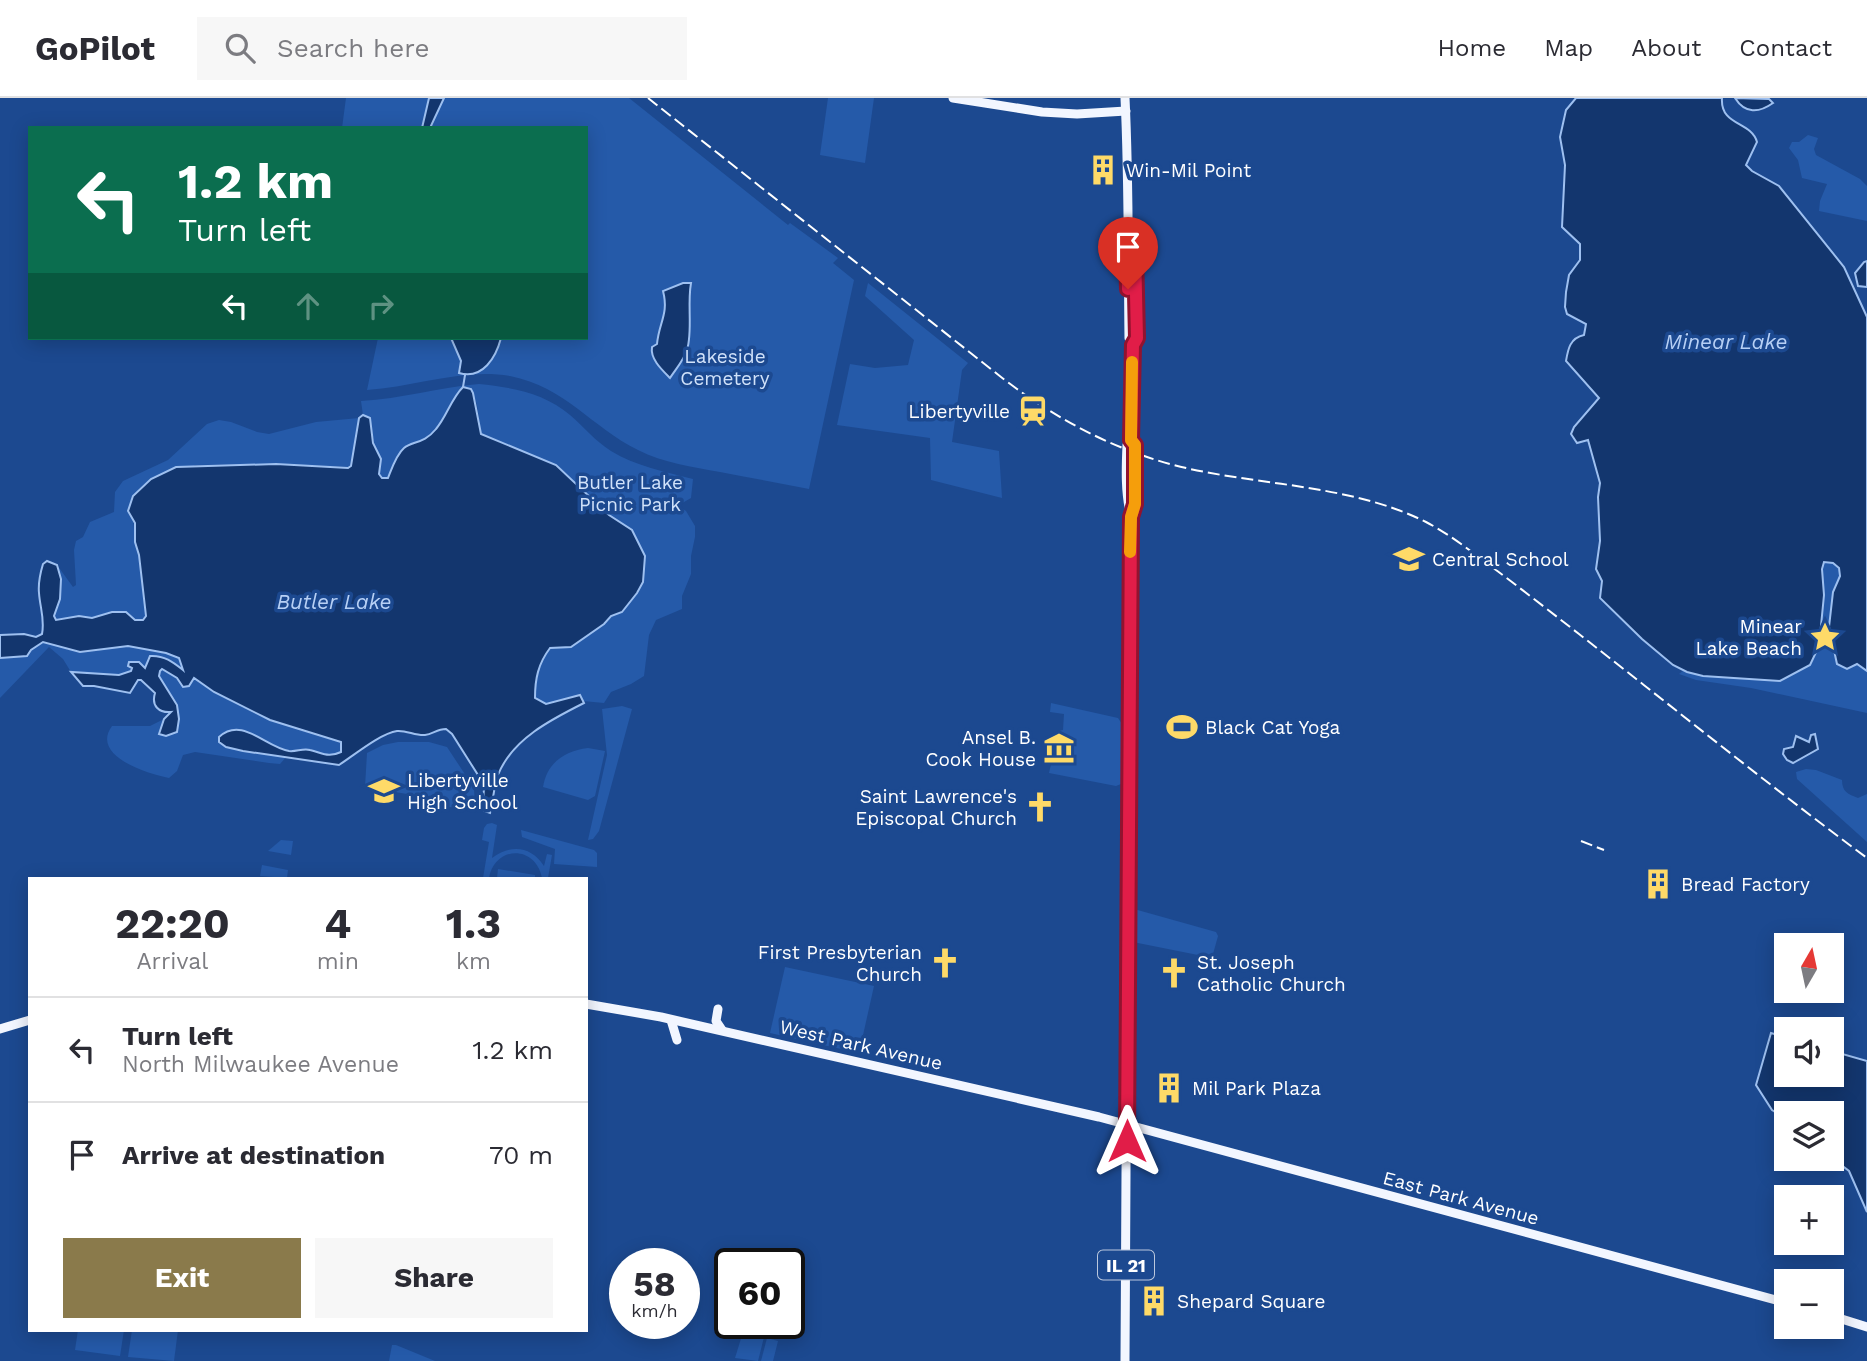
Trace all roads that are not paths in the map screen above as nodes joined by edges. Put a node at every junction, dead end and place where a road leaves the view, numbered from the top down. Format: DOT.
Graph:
graph roads {
  1 [pos="953,98"];
  2 [pos="1125,98"];
  3 [pos="1126,110"];
  4 [pos="588,1004"];
  5 [pos="718,1009"];
  6 [pos="671,1020"];
  7 [pos="28,1021"];
  8 [pos="0,1029"];
  9 [pos="724,1032"];
  10 [pos="677,1040"];
  11 [pos="1127,1125"];
  12 [pos="1774,1299"];
  13 [pos="1844,1320"];
  14 [pos="1867,1327"];
  15 [pos="1125,1361"];
  1 -- 3 [label="main road"];
  2 -- 3 [label="main road, IL 21"];
  3 -- 11 [label="main road, IL 21"];
  4 -- 6 [label="main road, West Park Avenue"];
  5 -- 9 [label="main road"];
  6 -- 9 [label="main road, West Park Avenue"];
  6 -- 10 [label="main road"];
  7 -- 8 [label="main road"];
  9 -- 11 [label="main road, West Park Avenue"];
  11 -- 12 [label="main road, East Park Avenue"];
  11 -- 15 [label="main road, IL 21"];
  13 -- 14 [label="main road"];
}
